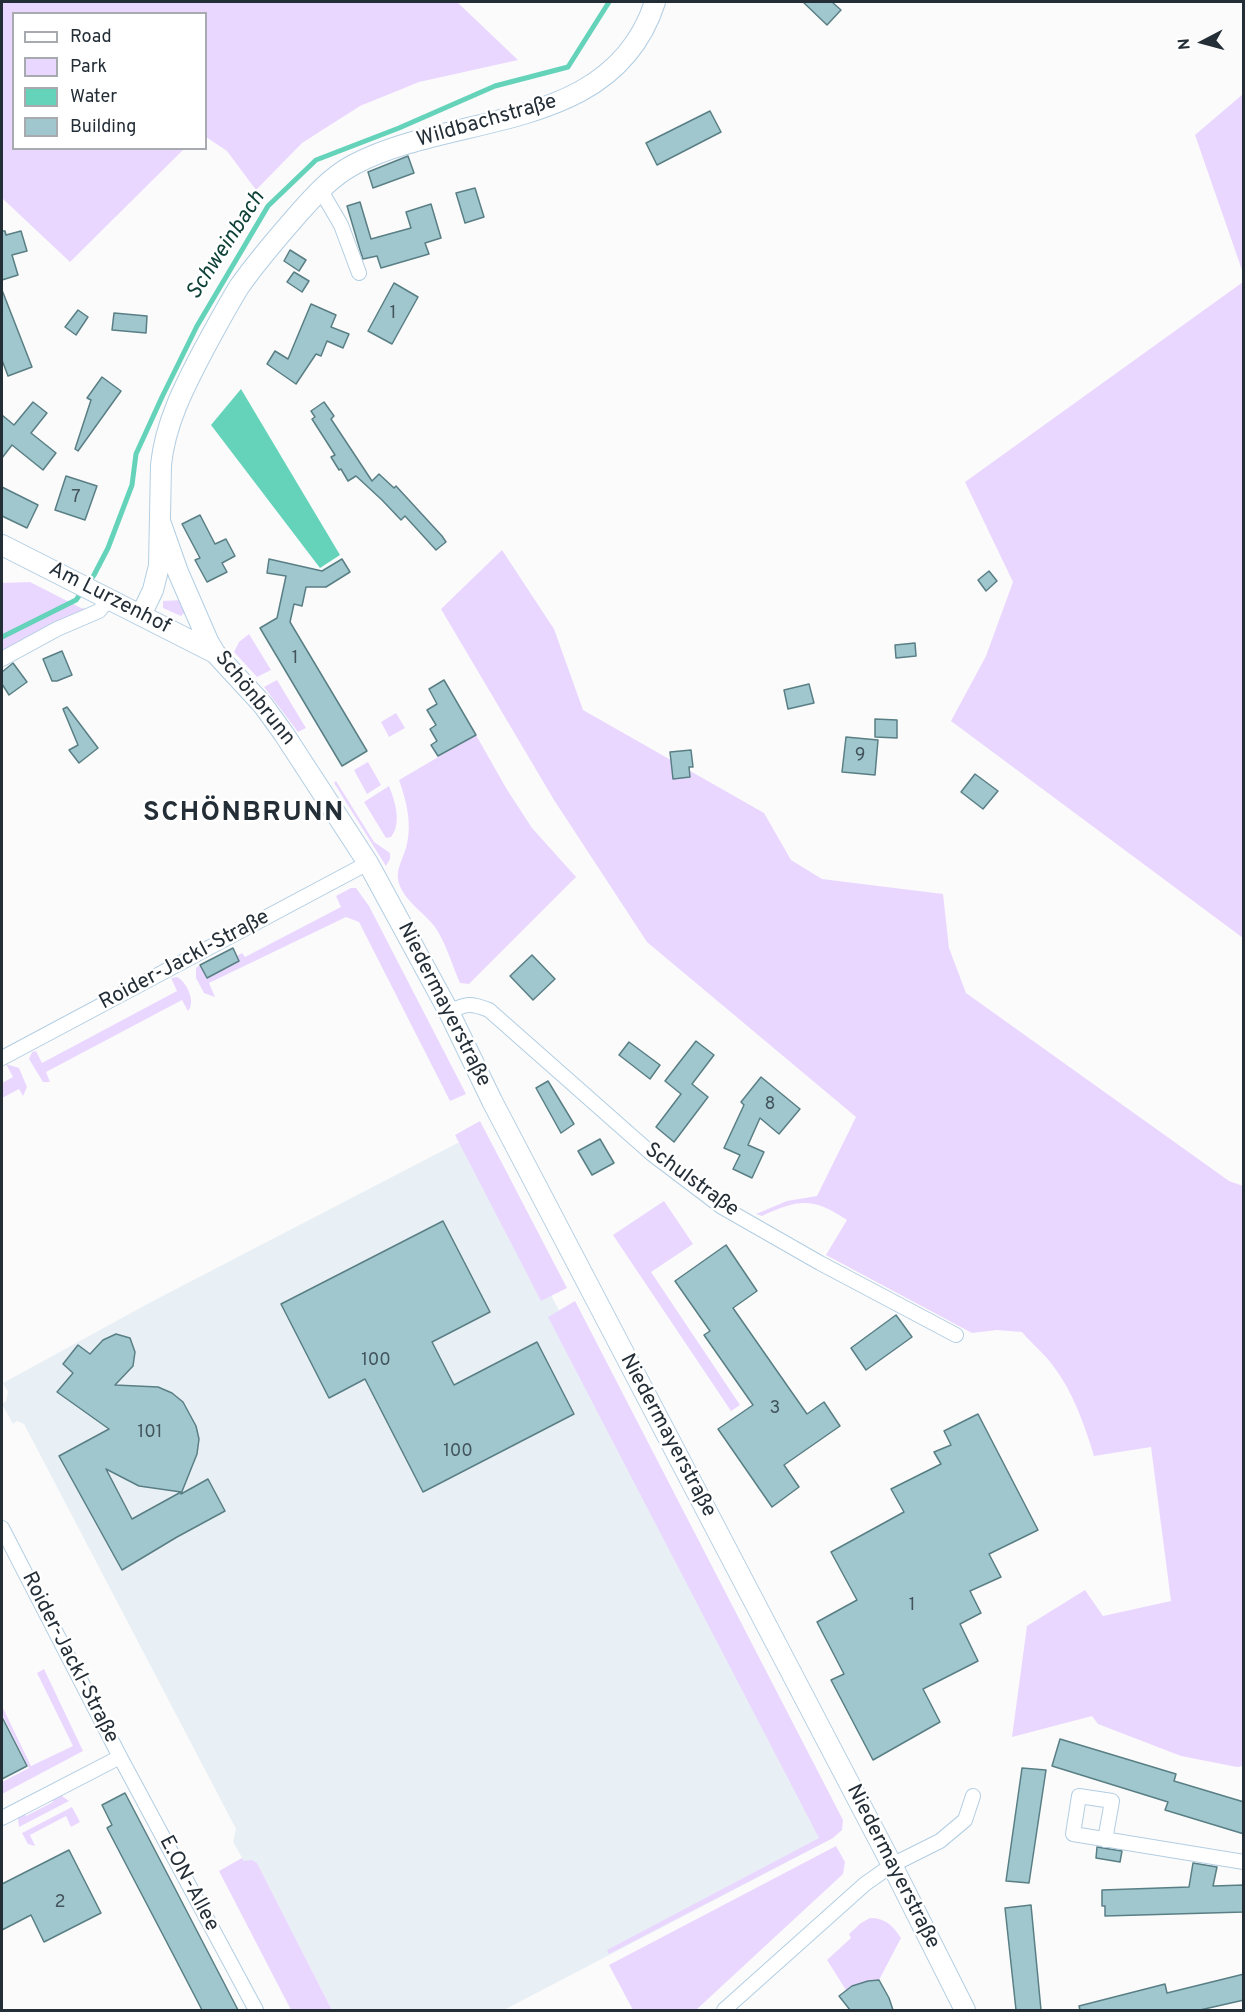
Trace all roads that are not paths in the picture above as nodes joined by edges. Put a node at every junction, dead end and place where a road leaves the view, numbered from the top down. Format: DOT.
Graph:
graph roads {
  1 [pos="655,2"];
  2 [pos="320,189"];
  3 [pos="359,273"];
  4 [pos="161,524"];
  5 [pos="2,545"];
  6 [pos="102,596"];
  7 [pos="141,615"];
  8 [pos="215,653"];
  9 [pos="2,659"];
  10 [pos="368,863"];
  11 [pos="449,1012"];
  12 [pos="2,1058"];
  13 [pos="956,1335"];
  14 [pos="2,1528"];
  15 [pos="120,1757"];
  16 [pos="973,1797"];
  17 [pos="2,1818"];
  18 [pos="1105,1840"];
  19 [pos="1244,1862"];
  20 [pos="892,1865"];
  21 [pos="256,2010"];
  22 [pos="724,2010"];
  23 [pos="965,2010"];
  1 -- 2 [label="main road, Wildbachstraße"];
  2 -- 3 [label="street"];
  2 -- 4 [label="main road, Schönbrunn"];
  4 -- 7 [label="main road, Schönbrunn"];
  4 -- 8 [label="main road, Schönbrunn"];
  5 -- 6 [label="main road, Am Lurzenhof"];
  6 -- 7 [label="main road, Am Lurzenhof"];
  6 -- 9 [label="street"];
  7 -- 8 [label="main road, Am Lurzenhof"];
  8 -- 10 [label="main road, Schönbrunn"];
  10 -- 11 [label="main road, Niedermayerstraße"];
  10 -- 12 [label="street, Roider-Jackl-Straße"];
  11 -- 13 [label="street, Schulstraße"];
  11 -- 20 [label="main road, Niedermayerstraße"];
  14 -- 15 [label="street, Roider-Jackl-Straße"];
  15 -- 17 [label="street"];
  15 -- 21 [label="street, E.ON-Allee"];
  16 -- 20 [label="street"];
  18 -- 19 [label="street"];
  20 -- 22 [label="street"];
  20 -- 23 [label="main road, Niedermayerstraße"];
}
